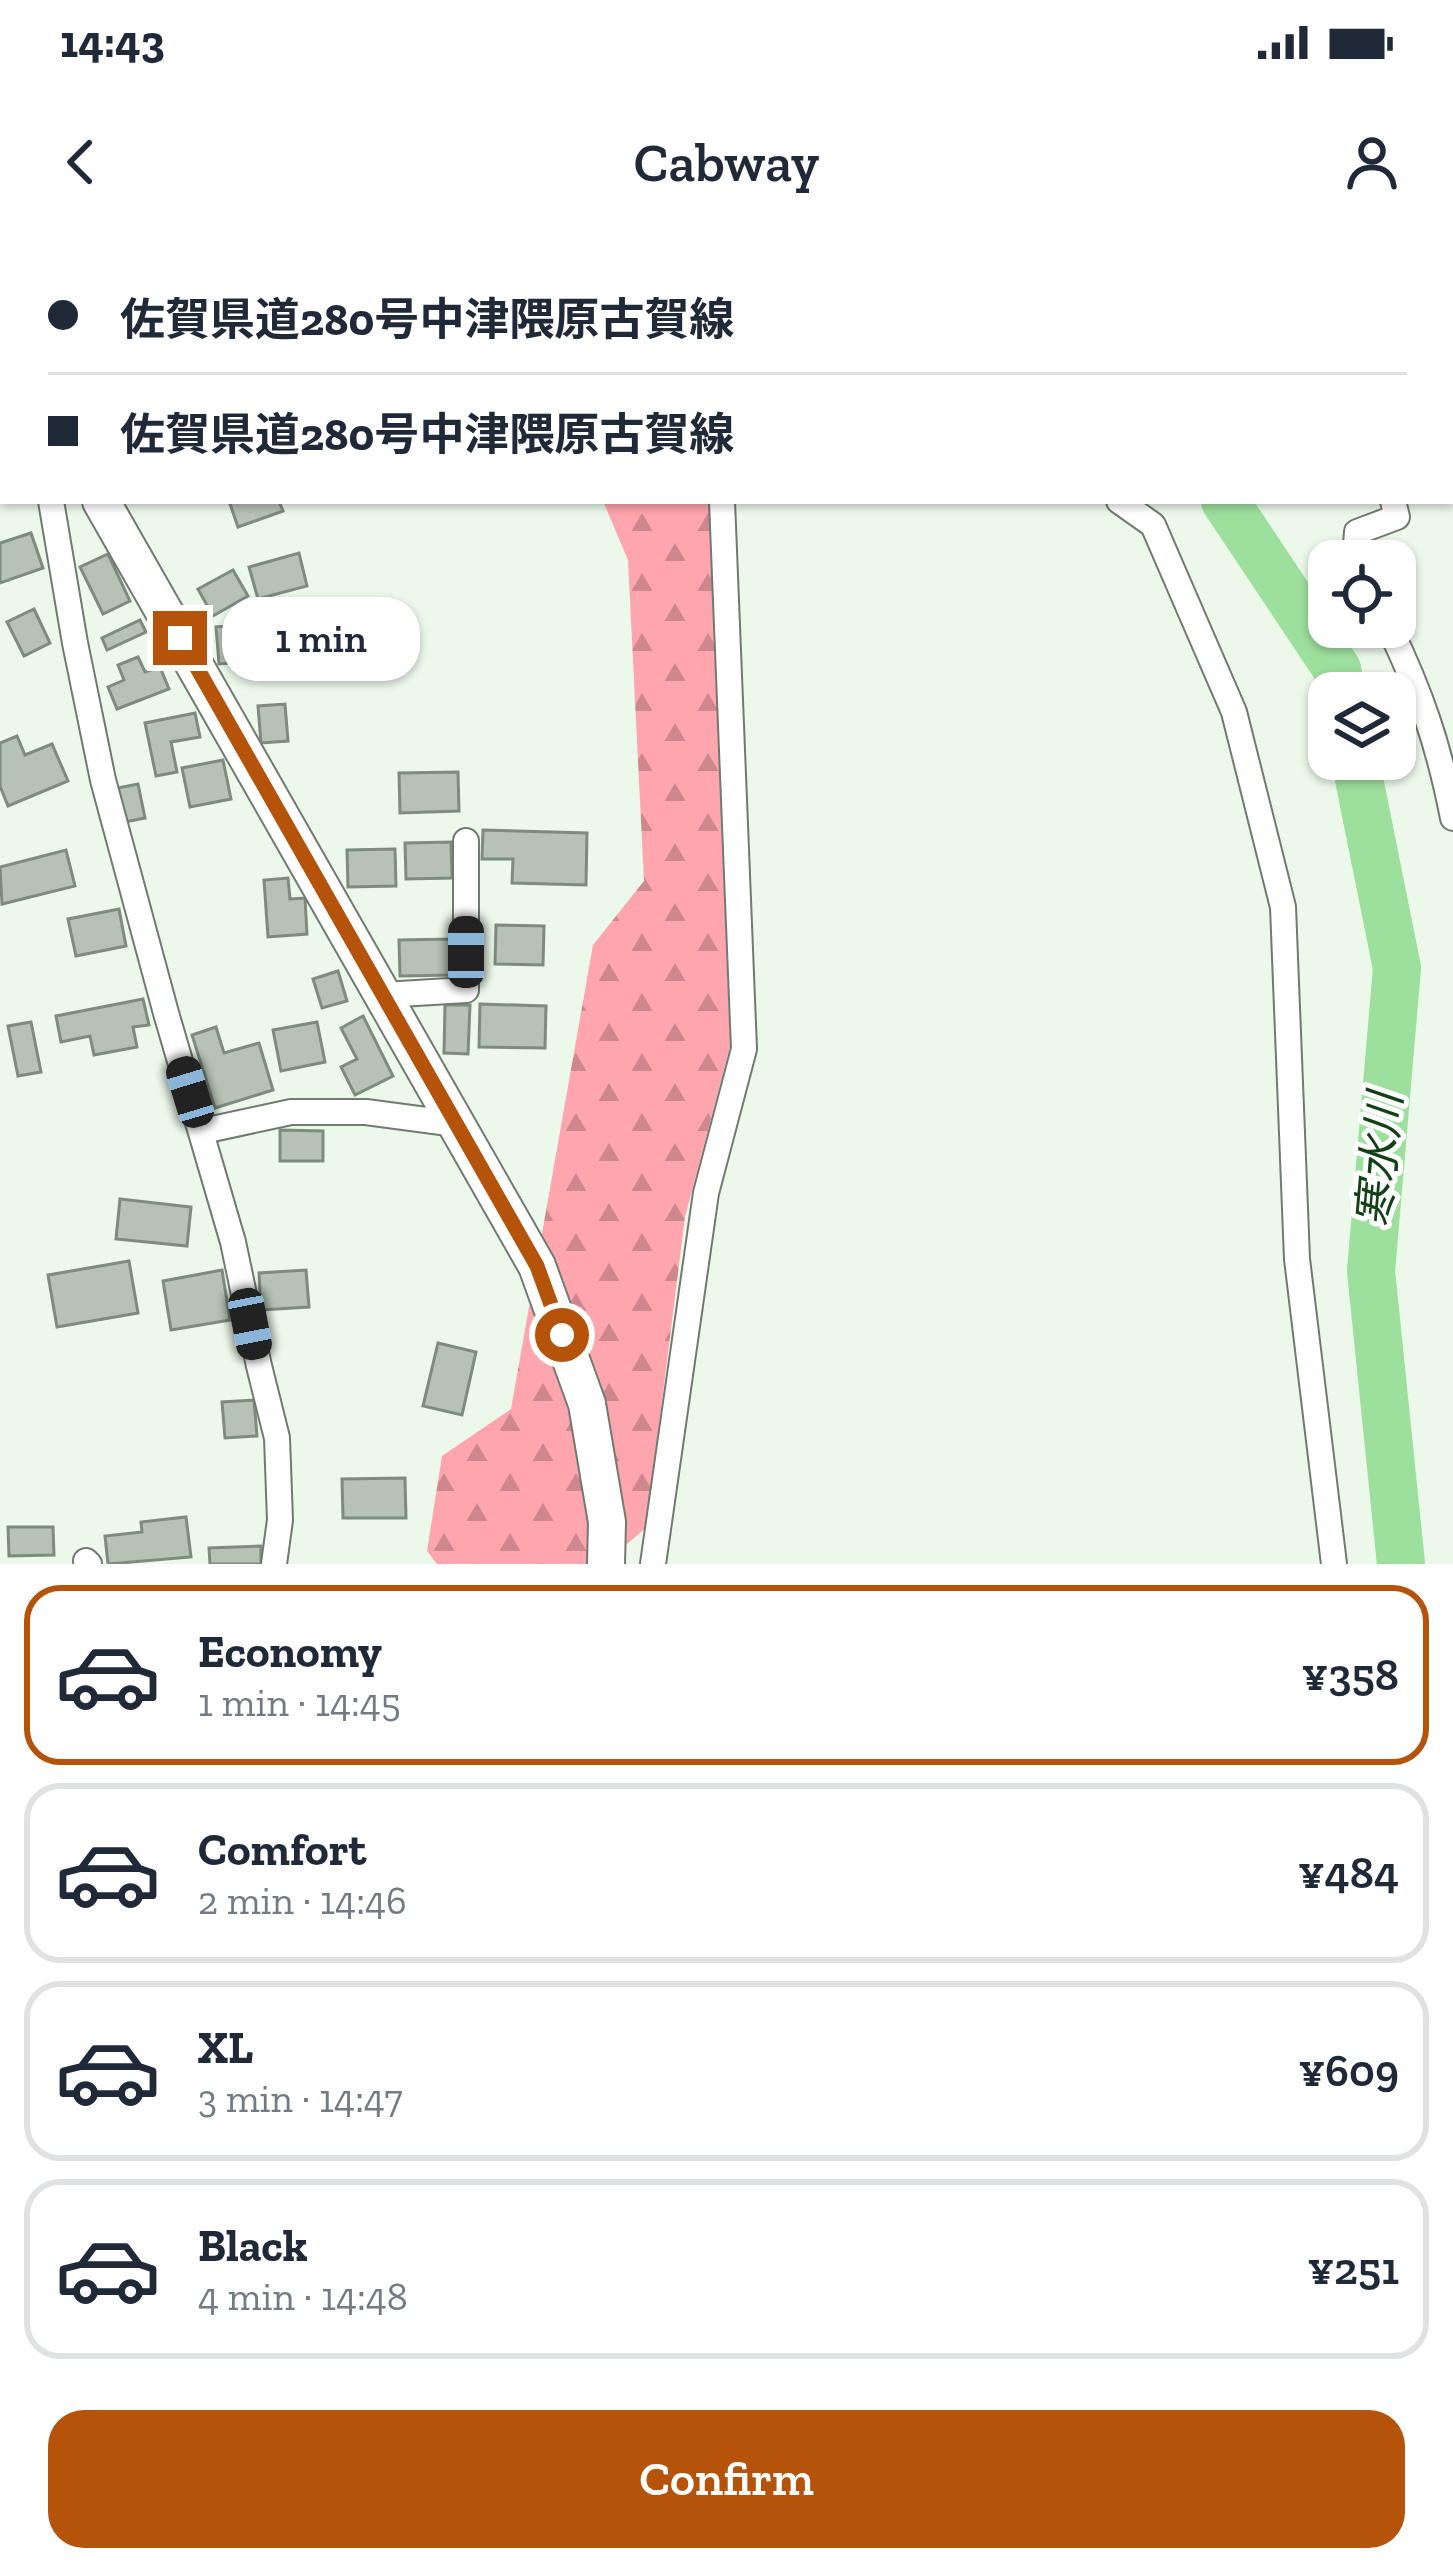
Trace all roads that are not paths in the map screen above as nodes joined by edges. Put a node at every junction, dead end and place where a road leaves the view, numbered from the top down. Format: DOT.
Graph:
graph roads {
  1 [pos="52,504"];
  2 [pos="103,504"];
  3 [pos="722,504"];
  4 [pos="1123,504"];
  5 [pos="1394,504"];
  6 [pos="1356,540"];
  7 [pos="1399,648"];
  8 [pos="1453,818"];
  9 [pos="466,841"];
  10 [pos="382,995"];
  11 [pos="456,1124"];
  12 [pos="202,1131"];
  13 [pos="274,1564"];
  14 [pos="606,1564"];
  15 [pos="653,1564"];
  16 [pos="1334,1564"];
  1 -- 12 [label="street"];
  2 -- 10 [label="main road"];
  3 -- 15 [label="street"];
  4 -- 16 [label="street"];
  5 -- 6 [label="street"];
  7 -- 8 [label="street"];
  9 -- 10 [label="street"];
  10 -- 11 [label="main road"];
  11 -- 12 [label="street"];
  11 -- 14 [label="main road"];
  12 -- 13 [label="street"];
}
